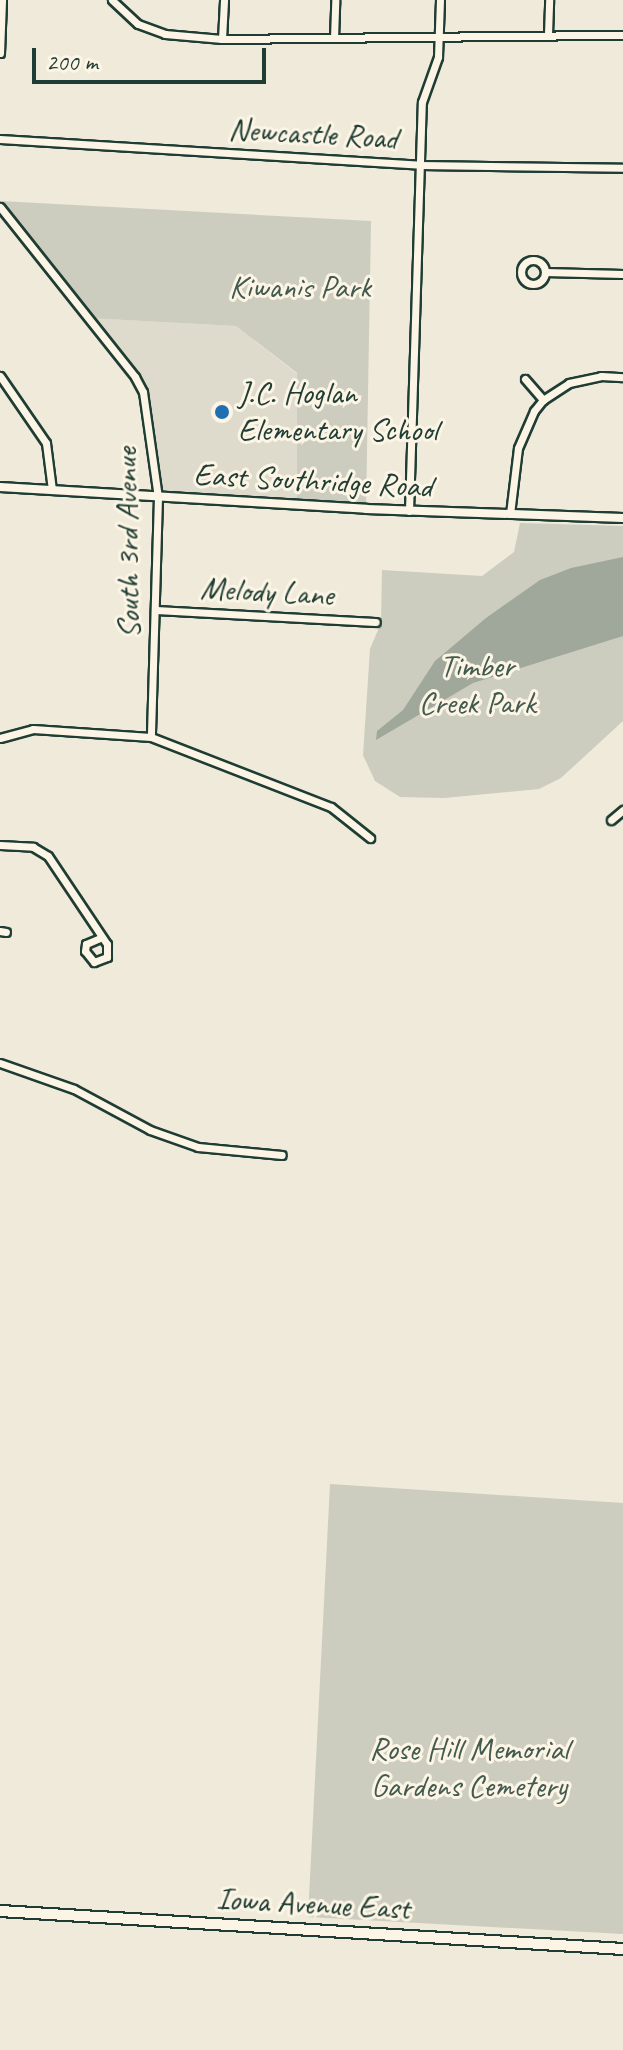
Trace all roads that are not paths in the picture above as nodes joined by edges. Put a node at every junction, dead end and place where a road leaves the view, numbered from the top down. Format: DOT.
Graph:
graph roads {
  1 [pos="2,0"];
  2 [pos="112,0"];
  3 [pos="224,0"];
  4 [pos="335,0"];
  5 [pos="440,0"];
  6 [pos="549,0"];
  7 [pos="1,25"];
  8 [pos="548,34"];
  9 [pos="623,35"];
  10 [pos="438,37"];
  11 [pos="334,38"];
  12 [pos="222,39"];
  13 [pos="0,53"];
  14 [pos="0,139"];
  15 [pos="420,165"];
  16 [pos="623,168"];
  17 [pos="0,207"];
  18 [pos="545,272"];
  19 [pos="623,274"];
  20 [pos="0,376"];
  21 [pos="623,377"];
  22 [pos="525,379"];
  23 [pos="543,400"];
  24 [pos="0,487"];
  25 [pos="52,490"];
  26 [pos="158,497"];
  27 [pos="409,511"];
  28 [pos="510,514"];
  29 [pos="623,518"];
  30 [pos="155,610"];
  31 [pos="376,622"];
  32 [pos="4,736"];
  33 [pos="151,737"];
  34 [pos="623,810"];
  35 [pos="611,820"];
  36 [pos="370,838"];
  37 [pos="0,845"];
  38 [pos="100,938"];
  39 [pos="0,1063"];
  40 [pos="282,1155"];
  41 [pos="0,1911"];
  42 [pos="623,1949"];
  1 -- 7 [label="street"];
  2 -- 12 [label="street"];
  3 -- 12 [label="street"];
  4 -- 11 [label="street"];
  5 -- 10 [label="street"];
  6 -- 8 [label="street"];
  7 -- 13 [label="street"];
  8 -- 9 [label="street"];
  8 -- 10 [label="street"];
  10 -- 11 [label="street"];
  10 -- 15 [label="street"];
  11 -- 12 [label="street"];
  14 -- 15 [label="street, Newcastle Road"];
  15 -- 16 [label="street, Newcastle Road"];
  15 -- 27 [label="street"];
  17 -- 26 [label="street, South 3rd Avenue"];
  18 -- 19 [label="street"];
  20 -- 25 [label="street"];
  21 -- 23 [label="street"];
  22 -- 23 [label="street"];
  23 -- 28 [label="street"];
  24 -- 25 [label="street, East Southridge Road"];
  25 -- 26 [label="street, East Southridge Road"];
  26 -- 27 [label="street, East Southridge Road"];
  26 -- 30 [label="street, South 3rd Avenue"];
  27 -- 28 [label="street, East Southridge Road"];
  28 -- 29 [label="street, East Southridge Road"];
  30 -- 31 [label="street, Melody Lane"];
  30 -- 33 [label="street, South 3rd Avenue"];
  32 -- 33 [label="street"];
  33 -- 36 [label="street"];
  34 -- 35 [label="street"];
  37 -- 38 [label="street"];
  39 -- 40 [label="street"];
  41 -- 42 [label="main road, Iowa Avenue East"];
}
